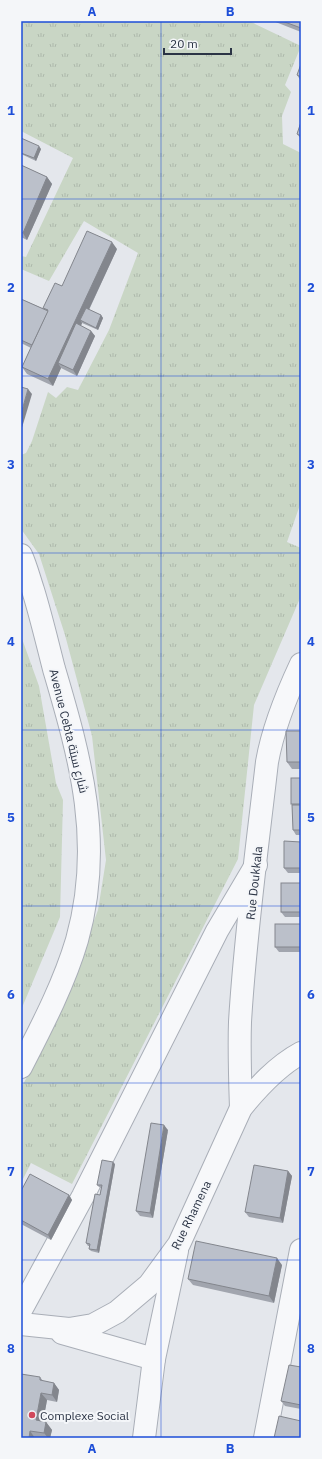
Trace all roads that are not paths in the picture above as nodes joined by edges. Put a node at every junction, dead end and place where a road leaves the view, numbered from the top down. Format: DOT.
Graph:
graph roads {
  1 [pos="21,555"];
  2 [pos="301,664"];
  3 [pos="256,865"];
  4 [pos="301,1053"];
  5 [pos="21,1067"];
  6 [pos="241,1108"];
  7 [pos="179,1244"];
  8 [pos="301,1250"];
  9 [pos="21,1310"];
  10 [pos="31,1326"];
  11 [pos="154,1359"];
  12 [pos="144,1438"];
  13 [pos="265,1438"];
  1 -- 5 [label="street, Avenue Cebta شارع سبتة"];
  2 -- 3 [label="street, Rue Doukkala"];
  3 -- 6 [label="street, Rue Doukkala"];
  3 -- 9 [label="street"];
  4 -- 6 [label="street, Rue Rhamena"];
  6 -- 7 [label="street, Rue Rhamena"];
  7 -- 10 [label="street, Rue Rhamena"];
  7 -- 11 [label="street"];
  8 -- 13 [label="street"];
  10 -- 11 [label="street"];
  11 -- 12 [label="street"];
}
